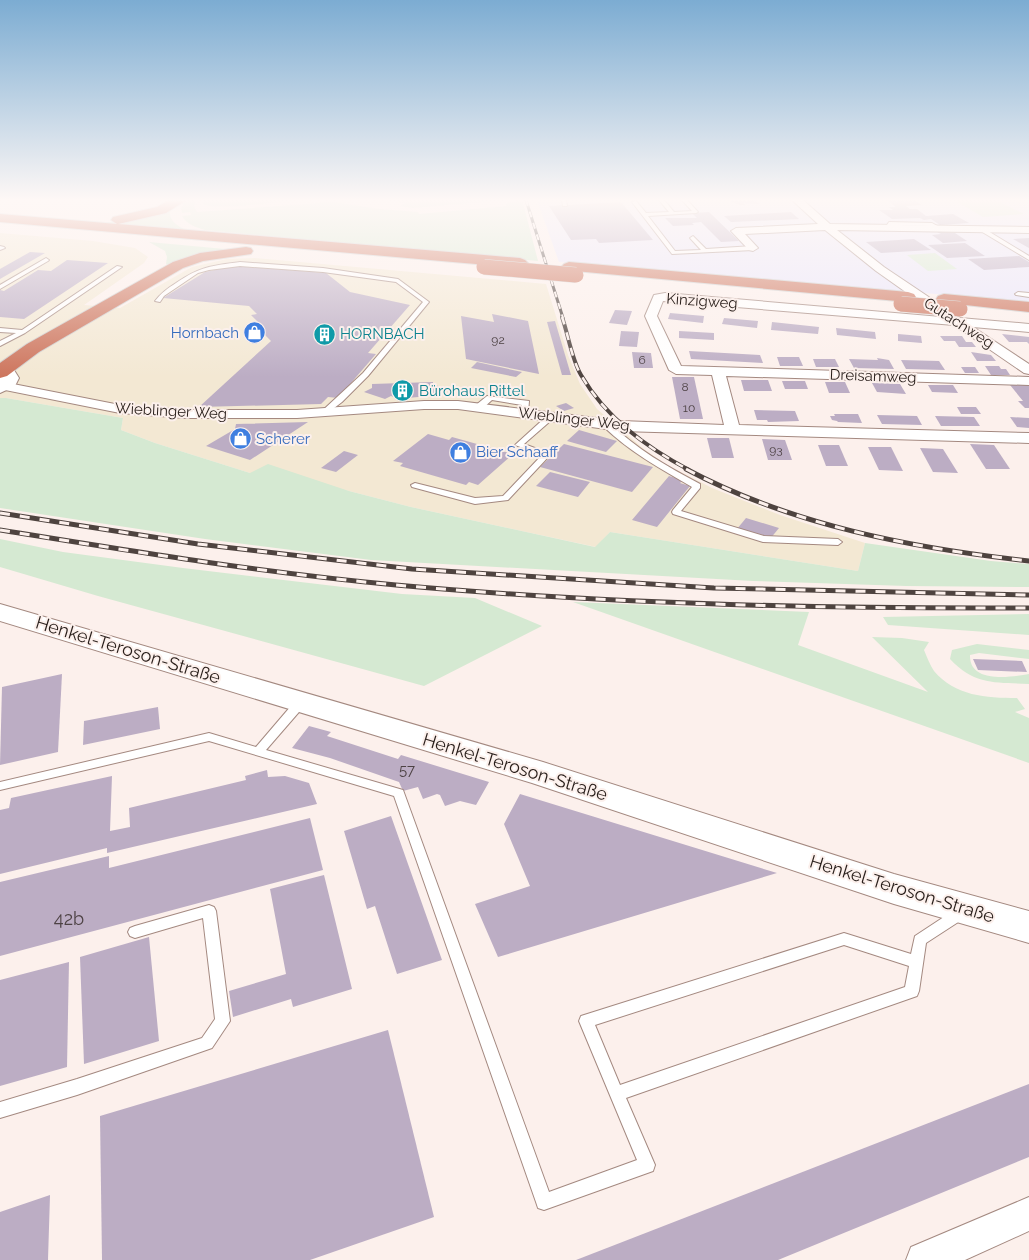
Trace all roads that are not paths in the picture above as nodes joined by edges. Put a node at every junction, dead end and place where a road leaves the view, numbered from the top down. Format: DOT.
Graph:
graph roads {
  1 [pos="164,258"];
  2 [pos="197,259"];
  3 [pos="389,259"];
  4 [pos="476,259"];
  5 [pos="867,259"];
  6 [pos="46,260"];
  7 [pos="119,267"];
  8 [pos="572,271"];
  9 [pos="149,280"];
  10 [pos="0,287"];
  11 [pos="1018,294"];
  12 [pos="1029,294"];
  13 [pos="905,300"];
  14 [pos="158,301"];
  15 [pos="1029,307"];
  16 [pos="958,315"];
  17 [pos="1029,315"];
  18 [pos="1029,328"];
  19 [pos="0,330"];
  20 [pos="23,332"];
  21 [pos="0,344"];
  22 [pos="33,348"];
  23 [pos="0,360"];
  24 [pos="1029,370"];
  25 [pos="718,372"];
  26 [pos="1,379"];
  27 [pos="1029,382"];
  28 [pos="325,413"];
  29 [pos="551,417"];
  30 [pos="607,426"];
  31 [pos="733,430"];
  32 [pos="1029,438"];
  33 [pos="415,485"];
  34 [pos="838,542"];
  35 [pos="0,612"];
  36 [pos="300,702"];
  37 [pos="258,752"];
  38 [pos="0,786"];
  39 [pos="966,910"];
  40 [pos="1029,927"];
  41 [pos="135,932"];
  42 [pos="916,962"];
  43 [pos="616,1094"];
  44 [pos="0,1110"];
  45 [pos="1029,1214"];
  46 [pos="924,1260"];
  1 -- 9 [label="highway"];
  2 -- 9 [label="highway"];
  3 -- 8 [label="highway, bridge"];
  4 -- 8 [label="highway"];
  5 -- 16 [label="street, Gutachweg"];
  6 -- 10 [label="lane"];
  7 -- 20 [label="lane"];
  8 -- 13 [label="highway"];
  9 -- 22 [label="highway"];
  11 -- 12 [label="lane"];
  13 -- 15 [label="highway"];
  13 -- 16 [label="highway, bridge"];
  14 -- 28 [label="lane"];
  16 -- 17 [label="highway"];
  16 -- 18 [label="street"];
  16 -- 24 [label="street, Gutachweg"];
  16 -- 25 [label="street, Kinzigweg"];
  19 -- 20 [label="lane"];
  20 -- 21 [label="lane"];
  22 -- 23 [label="highway"];
  22 -- 26 [label="highway"];
  25 -- 27 [label="street, Dreisamweg"];
  25 -- 31 [label="street"];
  26 -- 28 [label="street, Wieblinger Weg"];
  28 -- 29 [label="street, Wieblinger Weg"];
  29 -- 30 [label="street, Wieblinger Weg"];
  29 -- 33 [label="lane"];
  30 -- 31 [label="street, Wieblinger Weg"];
  30 -- 34 [label="lane"];
  31 -- 32 [label="street, Wieblinger Weg"];
  35 -- 36 [label="street, Henkel-Teroson-Straße"];
  36 -- 37 [label="lane"];
  36 -- 39 [label="street, Henkel-Teroson-Straße"];
  37 -- 38 [label="lane"];
  37 -- 43 [label="lane"];
  39 -- 40 [label="street, Henkel-Teroson-Straße"];
  39 -- 42 [label="lane"];
  41 -- 44 [label="lane"];
  42 -- 43 [label="lane"];
  42 -- 43 [label="lane"];
  45 -- 46 [label="street"];
}
